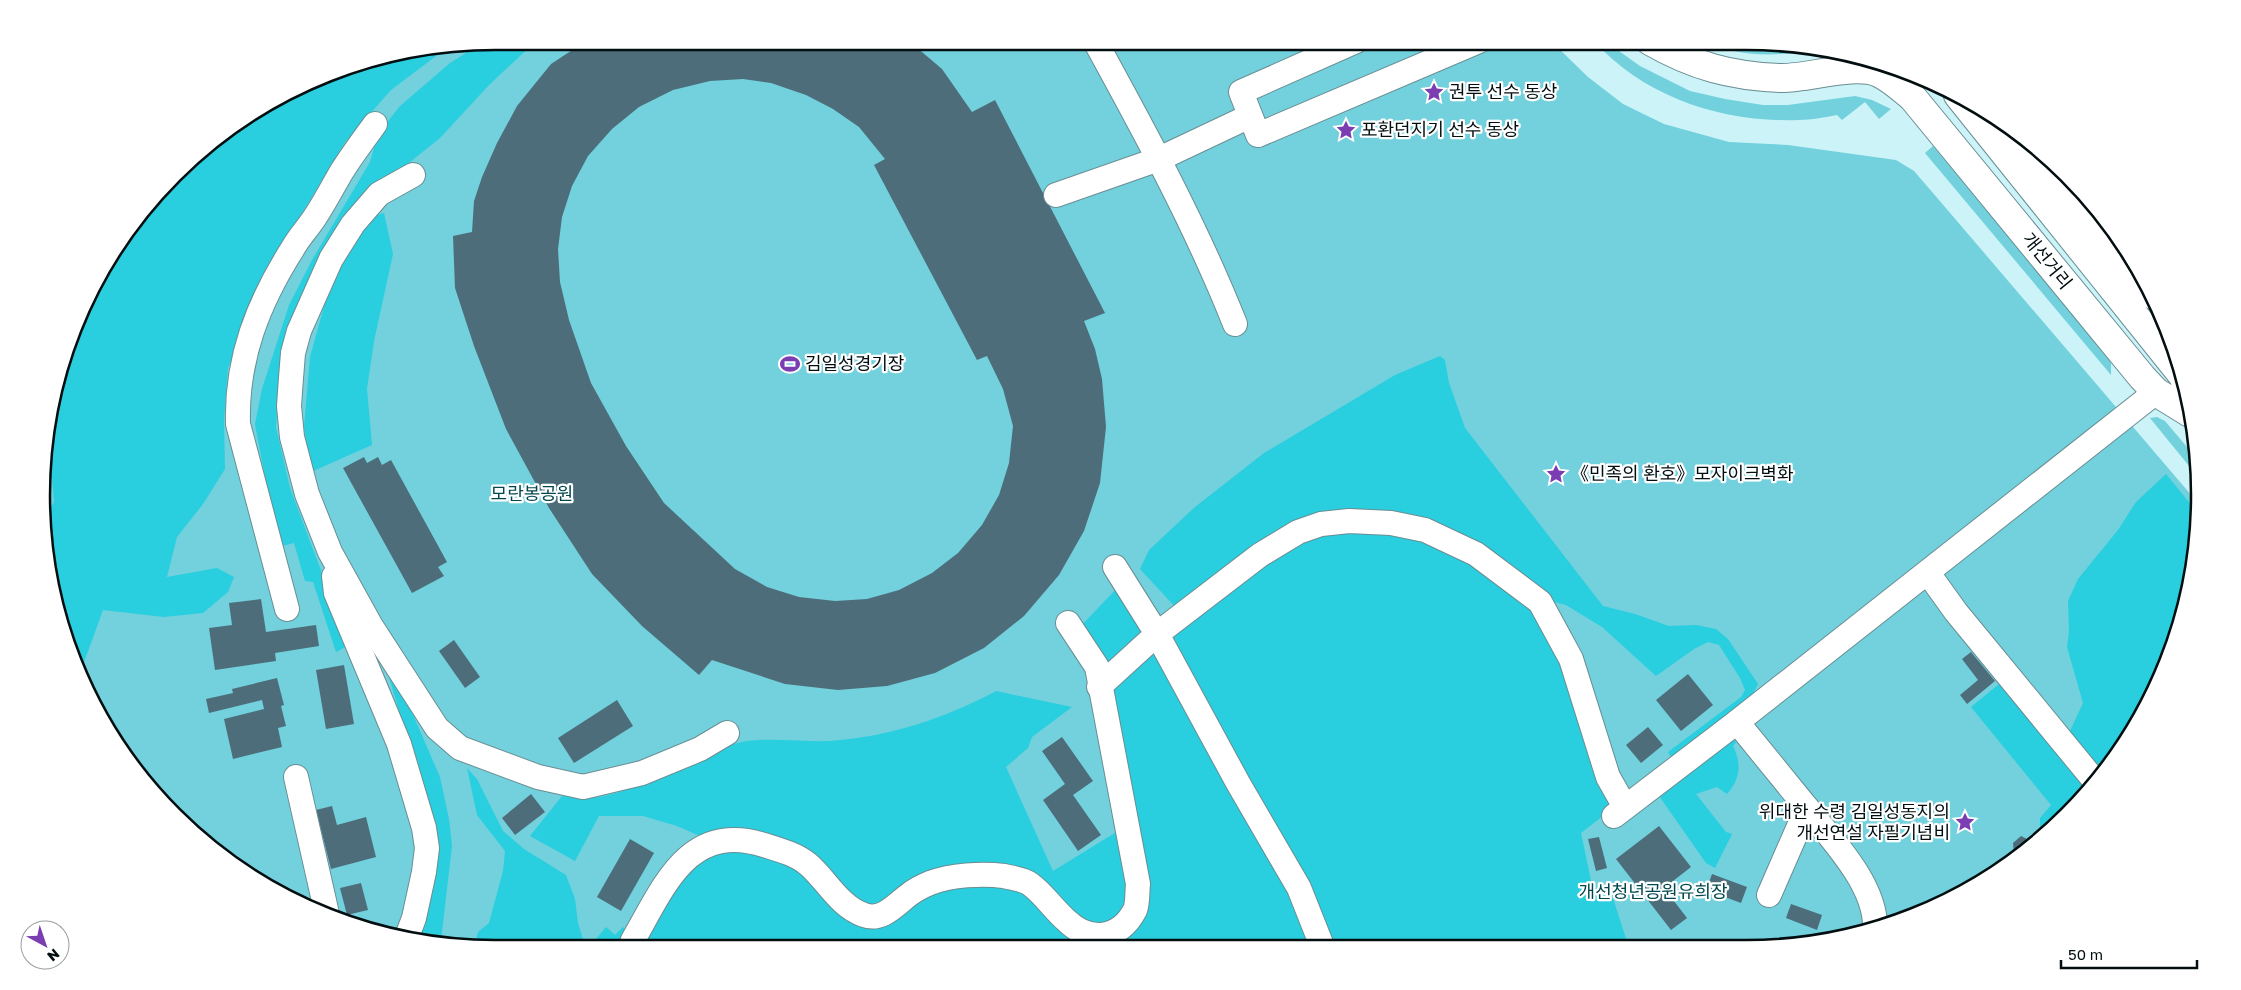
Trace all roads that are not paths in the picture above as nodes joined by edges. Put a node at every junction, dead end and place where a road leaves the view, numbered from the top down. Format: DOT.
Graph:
graph roads {
  1 [pos="1100,50"];
  2 [pos="1336,50"];
  3 [pos="1458,50"];
  4 [pos="1665,50"];
  5 [pos="1971,111"];
  6 [pos="1250,116"];
  7 [pos="375,124"];
  8 [pos="1159,159"];
  9 [pos="2051,171"];
  10 [pos="413,175"];
  11 [pos="1056,195"];
  12 [pos="2120,255"];
  13 [pos="1235,324"];
  14 [pos="2169,359"];
  15 [pos="2156,392"];
  16 [pos="2182,409"];
  17 [pos="330,552"];
  18 [pos="1115,567"];
  19 [pos="1928,573"];
  20 [pos="287,609"];
  21 [pos="1068,623"];
  22 [pos="1157,634"];
  23 [pos="1099,687"];
  24 [pos="1737,722"];
  25 [pos="727,733"];
  26 [pos="2091,776"];
  27 [pos="296,777"];
  28 [pos="1807,808"];
  29 [pos="1769,895"];
  30 [pos="325,906"];
  31 [pos="1875,921"];
  32 [pos="409,931"];
  33 [pos="633,940"];
  34 [pos="1320,940"];
  1 -- 8 [label="lane"];
  2 -- 6 [label="lane"];
  3 -- 6 [label="lane"];
  4 -- 15 [label="main road, 개선거리"];
  5 -- 14 [label="main road, 개선거리"];
  6 -- 8 [label="lane"];
  7 -- 20 [label="lane"];
  8 -- 11 [label="lane"];
  8 -- 13 [label="lane"];
  9 -- 12 [label="main road"];
  10 -- 17 [label="lane"];
  15 -- 16 [label="main road, 개선거리"];
  15 -- 19 [label="lane"];
  17 -- 25 [label="lane"];
  17 -- 32 [label="lane"];
  18 -- 22 [label="lane"];
  19 -- 24 [label="lane"];
  19 -- 26 [label="lane"];
  21 -- 23 [label="lane"];
  22 -- 23 [label="lane"];
  22 -- 24 [label="lane"];
  22 -- 34 [label="lane"];
  23 -- 33 [label="lane"];
  24 -- 28 [label="lane"];
  27 -- 30 [label="lane"];
  28 -- 29 [label="lane"];
  28 -- 31 [label="lane"];
}
